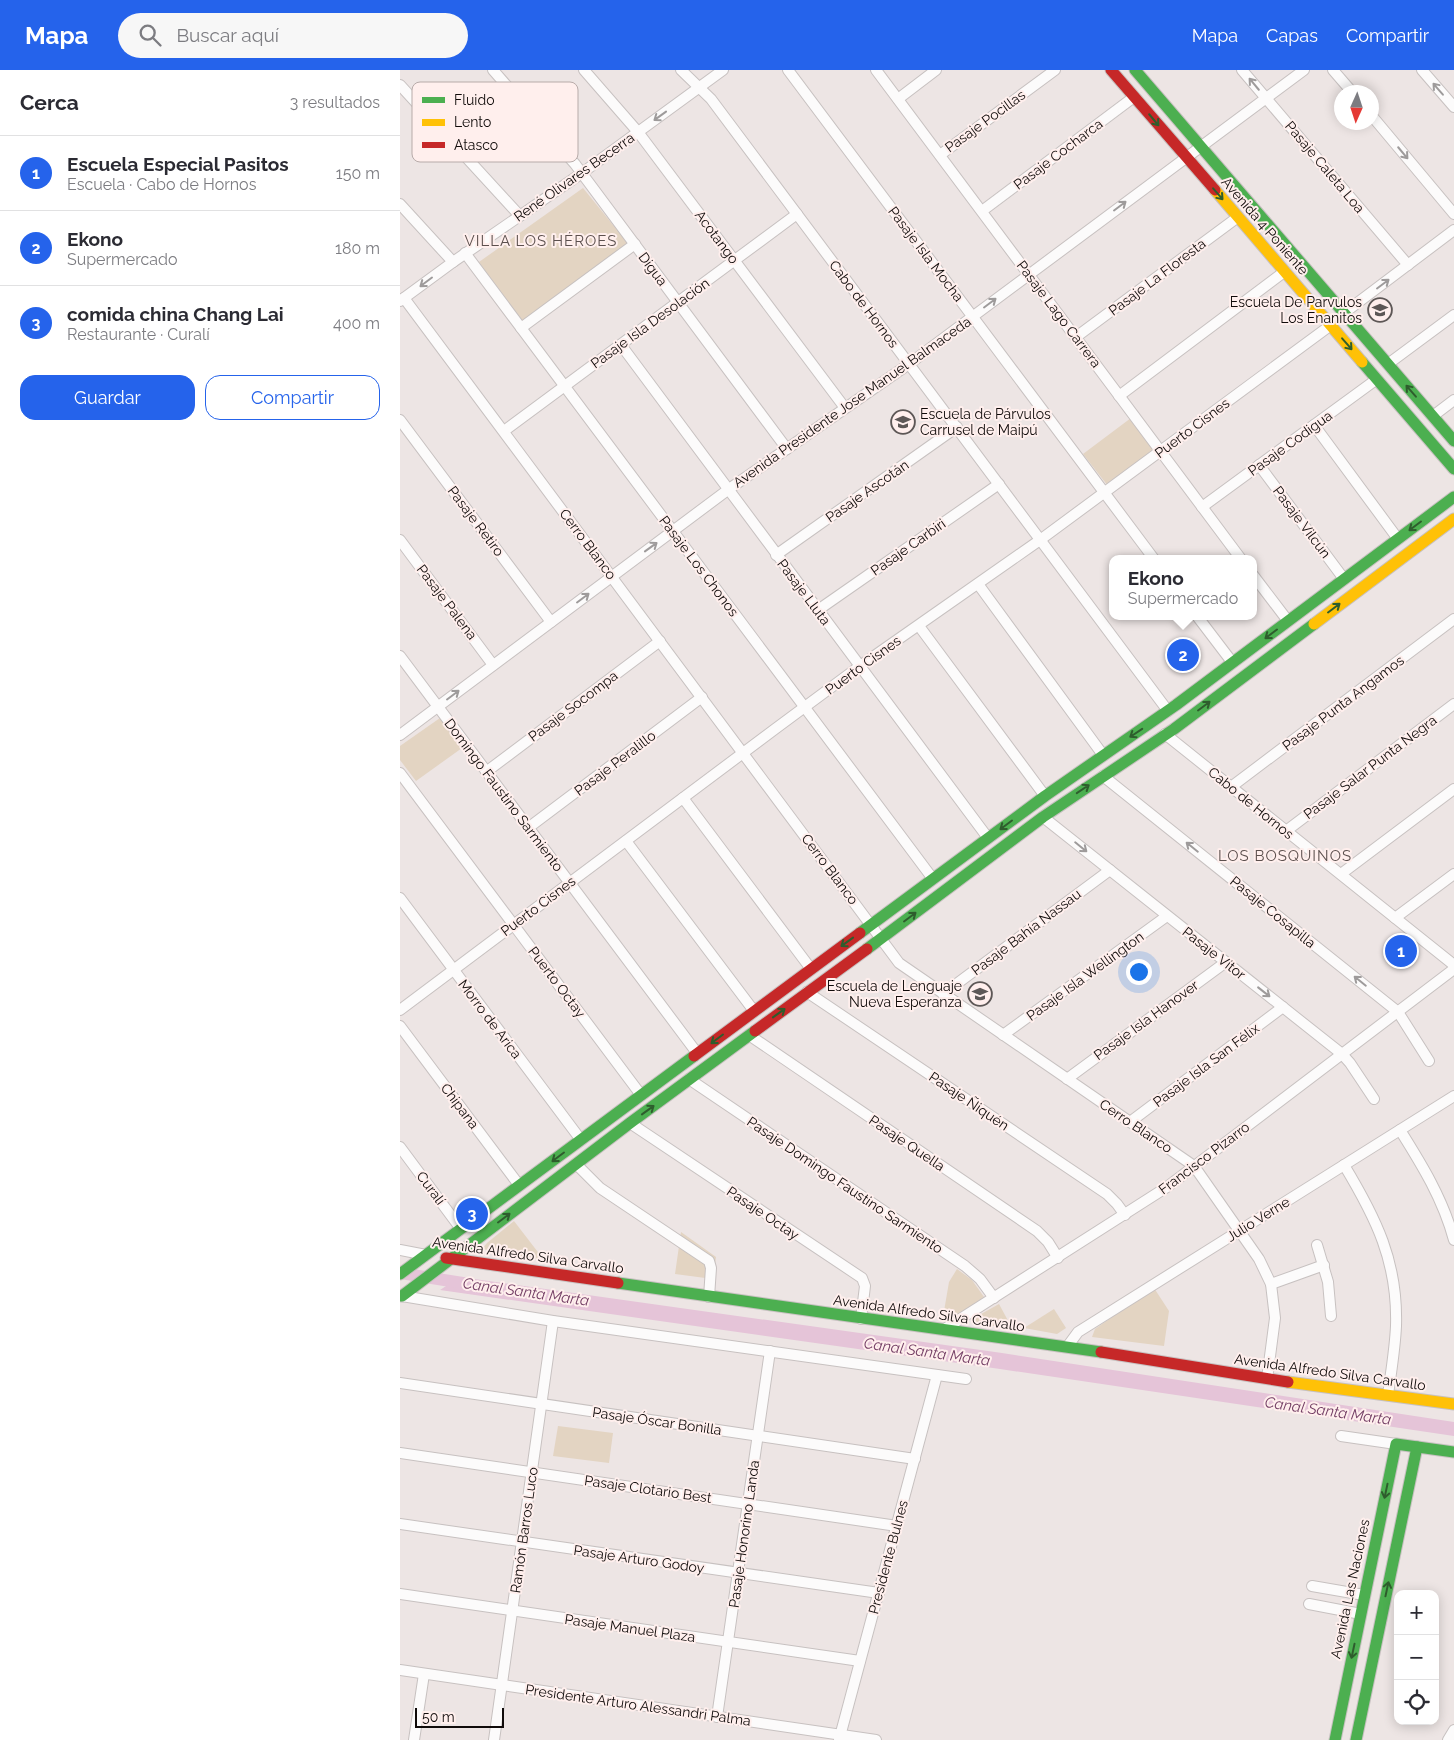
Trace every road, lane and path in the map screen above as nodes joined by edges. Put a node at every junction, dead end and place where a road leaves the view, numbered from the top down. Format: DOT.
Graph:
graph roads {
  1 [pos="493,70"];
  2 [pos="584,70"];
  3 [pos="681,70"];
  4 [pos="722,70"];
  5 [pos="788,70"];
  6 [pos="876,70"];
  7 [pos="936,70"];
  8 [pos="1055,70"];
  9 [pos="1111,70"];
  10 [pos="1135,70"];
  11 [pos="1242,70"];
  12 [pos="1304,70"];
  13 [pos="1333,70"];
  14 [pos="1422,70"];
  15 [pos="503,82"];
  16 [pos="400,85"];
  17 [pos="1346,85"];
  18 [pos="699,88"];
  19 [pos="1134,97"];
  20 [pos="412,98"];
  21 [pos="1266,98"];
  22 [pos="898,99"];
  23 [pos="1454,107"];
  24 [pos="1379,124"];
  25 [pos="638,132"];
  26 [pos="1201,147"];
  27 [pos="940,155"];
  28 [pos="1186,157"];
  29 [pos="471,162"];
  30 [pos="572,162"];
  31 [pos="582,173"];
  32 [pos="400,204"];
  33 [pos="982,211"];
  34 [pos="797,214"];
  35 [pos="1454,214"];
  36 [pos="520,216"];
  37 [pos="1238,217"];
  38 [pos="1454,230"];
  39 [pos="634,244"];
  40 [pos="465,253"];
  41 [pos="735,260"];
  42 [pos="453,262"];
  43 [pos="1408,265"];
  44 [pos="1284,272"];
  45 [pos="1029,274"];
  46 [pos="402,300"];
  47 [pos="678,302"];
  48 [pos="1344,313"];
  49 [pos="1454,315"];
  50 [pos="972,316"];
  51 [pos="1331,326"];
  52 [pos="521,328"];
  53 [pos="1076,337"];
  54 [pos="621,345"];
  55 [pos="909,364"];
  56 [pos="1388,364"];
  57 [pos="1377,379"];
  58 [pos="565,386"];
  59 [pos="1119,396"];
  60 [pos="1454,400"];
  61 [pos="845,408"];
  62 [pos="1432,416"];
  63 [pos="400,420"];
  64 [pos="1314,426"];
  65 [pos="957,427"];
  66 [pos="504,431"];
  67 [pos="1454,441"];
  68 [pos="787,449"];
  69 [pos="1161,451"];
  70 [pos="1259,465"];
  71 [pos="1454,469"];
  72 [pos="999,484"];
  73 [pos="729,489"];
  74 [pos="1105,493"];
  75 [pos="1454,497"];
  76 [pos="1202,507"];
  77 [pos="1454,519"];
  78 [pos="673,531"];
  79 [pos="1398,538"];
  80 [pos="400,540"];
  81 [pos="1040,540"];
  82 [pos="776,555"];
  83 [pos="1151,555"];
  84 [pos="1238,555"];
  85 [pos="612,576"];
  86 [pos="1344,579"];
  87 [pos="1257,580"];
  88 [pos="978,584"];
  89 [pos="818,610"];
  90 [pos="1454,619"];
  91 [pos="1200,620"];
  92 [pos="1288,621"];
  93 [pos="551,622"];
  94 [pos="919,626"];
  95 [pos="660,641"];
  96 [pos="400,656"];
  97 [pos="1232,662"];
  98 [pos="493,665"];
  99 [pos="860,666"];
  100 [pos="702,697"];
  101 [pos="1454,704"];
  102 [pos="438,707"];
  103 [pos="805,707"];
  104 [pos="1168,711"];
  105 [pos="1165,734"];
  106 [pos="400,735"];
  107 [pos="743,752"];
  108 [pos="1104,755"];
  109 [pos="486,772"];
  110 [pos="400,773"];
  111 [pos="1103,776"];
  112 [pos="1231,787"];
  113 [pos="1454,789"];
  114 [pos="1045,796"];
  115 [pos="682,798"];
  116 [pos="1043,817"];
  117 [pos="528,828"];
  118 [pos="1286,831"];
  119 [pos="988,838"];
  120 [pos="626,841"];
  121 [pos="1110,870"];
  122 [pos="1341,874"];
  123 [pos="1454,874"];
  124 [pos="933,878"];
  125 [pos="570,883"];
  126 [pos="400,898"];
  127 [pos="1168,916"];
  128 [pos="1395,918"];
  129 [pos="871,924"];
  130 [pos="514,925"];
  131 [pos="880,939"];
  132 [pos="1226,962"];
  133 [pos="1454,964"];
  134 [pos="1454,968"];
  135 [pos="811,969"];
  136 [pos="454,970"];
  137 [pos="807,992"];
  138 [pos="943,994"];
  139 [pos="1283,1007"];
  140 [pos="400,1010"];
  141 [pos="754,1011"];
  142 [pos="1398,1012"];
  143 [pos="400,1026"];
  144 [pos="749,1035"];
  145 [pos="1004,1035"];
  146 [pos="697,1053"];
  147 [pos="1342,1054"];
  148 [pos="1429,1061"];
  149 [pos="1067,1079"];
  150 [pos="689,1080"];
  151 [pos="641,1095"];
  152 [pos="1454,1096"];
  153 [pos="1374,1099"];
  154 [pos="1130,1122"];
  155 [pos="630,1123"];
  156 [pos="1400,1130"];
  157 [pos="581,1140"];
  158 [pos="400,1147"];
  159 [pos="576,1164"];
  160 [pos="1344,1165"];
  161 [pos="1194,1166"];
  162 [pos="519,1185"];
  163 [pos="1125,1216"];
  164 [pos="461,1228"];
  165 [pos="1240,1230"];
  166 [pos="1454,1240"];
  167 [pos="1317,1245"];
  168 [pos="400,1250"];
  169 [pos="421,1258"];
  170 [pos="1058,1258"];
  171 [pos="447,1262"];
  172 [pos="1324,1266"];
  173 [pos="400,1274"];
  174 [pos="1271,1284"];
  175 [pos="401,1296"];
  176 [pos="709,1297"];
  177 [pos="994,1298"];
  178 [pos="1331,1316"];
  179 [pos="861,1319"];
  180 [pos="553,1321"];
  181 [pos="942,1331"];
  182 [pos="1067,1347"];
  183 [pos="770,1351"];
  184 [pos="937,1375"];
  185 [pos="966,1379"];
  186 [pos="1268,1379"];
  187 [pos="400,1383"];
  188 [pos="1388,1395"];
  189 [pos="1454,1403"];
  190 [pos="542,1404"];
  191 [pos="758,1436"];
  192 [pos="1342,1436"];
  193 [pos="1396,1444"];
  194 [pos="1417,1447"];
  195 [pos="1454,1452"];
  196 [pos="400,1453"];
  197 [pos="915,1459"];
  198 [pos="532,1472"];
  199 [pos="748,1504"];
  200 [pos="400,1524"];
  201 [pos="897,1526"];
  202 [pos="522,1542"];
  203 [pos="738,1573"];
  204 [pos="1312,1586"];
  205 [pos="879,1593"];
  206 [pos="400,1594"];
  207 [pos="1364,1595"];
  208 [pos="1309,1604"];
  209 [pos="512,1610"];
  210 [pos="1361,1614"];
  211 [pos="728,1642"];
  212 [pos="860,1661"];
  213 [pos="400,1670"];
  214 [pos="424,1674"];
  215 [pos="502,1685"];
  216 [pos="717,1716"];
  217 [pos="1454,1730"];
  218 [pos="840,1737"];
  219 [pos="414,1740"];
  220 [pos="494,1740"];
  221 [pos="876,1740"];
  222 [pos="1335,1740"];
  223 [pos="1356,1740"];
  224 [pos="1448,1740"];
  1 -- 15 [label="street, Digua"];
  2 -- 25 [label="street, Acotango"];
  3 -- 18 [label="street, Cabo de Hornos"];
  4 -- 18 [label="street, René Olivares Becerra"];
  5 -- 50 [label="street, Pasaje Isla Mocha"];
  6 -- 22 [label="street, Pasaje Lago Carrera"];
  7 -- 22 [label="street"];
  8 -- 27 [label="street, Pasaje Pocillas"];
  9 -- 19 [label="street, Avenida 4 Poniente"];
  10 -- 26 [label="street, Avenida 4 Poniente"];
  21 -- 11 [label="street, Pasaje Caleta Loa, one-way"];
  12 -- 21 [label="street, Avenida Presidente Jose Manuel Balmaceda"];
  13 -- 17 [label="street"];
  23 -- 14 [label="street, one-way"];
  16 -- 20 [label="street"];
  18 -- 25 [label="street, René Olivares Becerra, one-way"];
  18 -- 34 [label="street, Cabo de Hornos"];
  19 -- 28 [label="street, Avenida 4 Poniente, one-way"];
  19 -- 33 [label="street, Pasaje Cocharca"];
  21 -- 26 [label="street, Avenida Presidente Jose Manuel Balmaceda"];
  21 -- 43 [label="street, Pasaje Caleta Loa"];
  22 -- 27 [label="street, Pasaje Lago Carrera"];
  24 -- 35 [label="street, one-way"];
  25 -- 31 [label="street, René Olivares Becerra"];
  25 -- 41 [label="street, Acotango"];
  26 -- 28 [label="street, Avenida Presidente Jose Manuel Balmaceda"];
  26 -- 48 [label="street, Avenida 4 Poniente"];
  27 -- 33 [label="street, Pasaje Lago Carrera"];
  28 -- 37 [label="street, Avenida 4 Poniente, one-way"];
  45 -- 28 [label="street, Avenida Presidente Jose Manuel Balmaceda, one-way"];
  29 -- 36 [label="street"];
  30 -- 31 [label="street, Digua"];
  31 -- 36 [label="street, René Olivares Becerra"];
  31 -- 39 [label="street, Digua"];
  32 -- 42 [label="street"];
  33 -- 45 [label="street, Pasaje Lago Carrera"];
  34 -- 41 [label="street, Pasaje Isla Desolación"];
  34 -- 55 [label="street, Cabo de Hornos"];
  36 -- 40 [label="street, René Olivares Becerra"];
  37 -- 44 [label="street, Avenida 4 Poniente"];
  37 -- 53 [label="street, Pasaje La Floresta"];
  38 -- 43 [label="street"];
  39 -- 47 [label="street, Digua"];
  39 -- 52 [label="street"];
  40 -- 42 [label="street, René Olivares Becerra"];
  40 -- 52 [label="street, Pasaje Los Chonos"];
  41 -- 47 [label="street, Pasaje Isla Desolación"];
  41 -- 61 [label="street, Acotango"];
  42 -- 46 [label="street, René Olivares Becerra, one-way"];
  48 -- 43 [label="street, one-way"];
  44 -- 51 [label="street, Avenida 4 Poniente"];
  44 -- 59 [label="street"];
  50 -- 45 [label="street, Avenida Presidente Jose Manuel Balmaceda, one-way"];
  45 -- 53 [label="street, Pasaje Lago Carrera"];
  46 -- 66 [label="street, Cerro Blanco"];
  47 -- 54 [label="street, Pasaje Isla Desolación"];
  47 -- 68 [label="street, Digua"];
  48 -- 56 [label="street, Avenida 4 Poniente"];
  49 -- 56 [label="street"];
  50 -- 55 [label="street, Avenida Presidente Jose Manuel Balmaceda"];
  50 -- 74 [label="street, Pasaje Isla Mocha"];
  51 -- 57 [label="street, Avenida 4 Poniente, one-way"];
  51 -- 69 [label="street, Puerto Cisnes"];
  52 -- 58 [label="street, Pasaje Los Chonos"];
  53 -- 59 [label="street, Pasaje Lago Carrera"];
  54 -- 58 [label="street, Pasaje Isla Desolación"];
  54 -- 73 [label="street, Pasaje Lluta"];
  55 -- 61 [label="street, Avenida Presidente Jose Manuel Balmaceda"];
  55 -- 65 [label="street, Cabo de Hornos"];
  62 -- 56 [label="street, Avenida 4 Poniente, one-way"];
  57 -- 64 [label="street, Pasaje Codigua"];
  57 -- 71 [label="street, Avenida 4 Poniente"];
  58 -- 66 [label="street, Pasaje Isla Desolación"];
  58 -- 78 [label="street, Pasaje Los Chonos"];
  59 -- 69 [label="street, Pasaje Lago Carrera"];
  60 -- 62 [label="street"];
  61 -- 68 [label="street, Avenida Presidente Jose Manuel Balmaceda"];
  62 -- 67 [label="street, Avenida 4 Poniente"];
  63 -- 93 [label="street, Pasaje Retiro"];
  64 -- 70 [label="street, Pasaje Codigua"];
  64 -- 79 [label="street"];
  65 -- 72 [label="street, Cabo de Hornos"];
  65 -- 82 [label="street, Pasaje Ascotán"];
  66 -- 85 [label="street, Cerro Blanco"];
  68 -- 73 [label="street, Avenida Presidente Jose Manuel Balmaceda"];
  69 -- 74 [label="street, Puerto Cisnes"];
  69 -- 76 [label="street, Pasaje Lago Carrera"];
  70 -- 76 [label="street, Pasaje Codigua"];
  70 -- 86 [label="street, Pasaje Vilcún"];
  72 -- 81 [label="street, Cabo de Hornos"];
  72 -- 89 [label="street, Pasaje Carbiri"];
  73 -- 78 [label="street, Avenida Presidente Jose Manuel Balmaceda"];
  73 -- 82 [label="street, Pasaje Lluta"];
  74 -- 81 [label="street, Puerto Cisnes"];
  74 -- 83 [label="street, Pasaje Isla Mocha"];
  75 -- 79 [label="street, one-way"];
  76 -- 84 [label="street, Pasaje Lago Carrera"];
  105 -- 77 [label="street, one-way"];
  85 -- 78 [label="street, Avenida Presidente Jose Manuel Balmaceda, one-way"];
  78 -- 103 [label="street, Pasaje Los Chonos"];
  79 -- 86 [label="street"];
  80 -- 98 [label="street, Pasaje Palena"];
  81 -- 88 [label="street, Puerto Cisnes"];
  81 -- 104 [label="street, Cabo de Hornos"];
  82 -- 89 [label="street, Pasaje Lluta"];
  93 -- 85 [label="street, Avenida Presidente Jose Manuel Balmaceda, one-way"];
  85 -- 95 [label="street, Cerro Blanco"];
  86 -- 92 [label="street"];
  87 -- 92 [label="street"];
  88 -- 94 [label="street, Puerto Cisnes"];
  88 -- 108 [label="street"];
  89 -- 99 [label="street, Pasaje Lluta"];
  90 -- 112 [label="street, Pasaje Punta Angamos"];
  91 -- 97 [label="street"];
  92 -- 97 [label="street, one-way"];
  93 -- 98 [label="street, Avenida Presidente Jose Manuel Balmaceda"];
  94 -- 99 [label="street, Puerto Cisnes"];
  94 -- 114 [label="street"];
  95 -- 100 [label="street, Cerro Blanco"];
  95 -- 109 [label="street, Pasaje Socompa"];
  96 -- 102 [label="street, Domingo Faustino Sarmiento"];
  97 -- 104 [label="street"];
  102 -- 98 [label="street, Avenida Presidente Jose Manuel Balmaceda, one-way"];
  99 -- 103 [label="street, Puerto Cisnes"];
  99 -- 119 [label="street, Pasaje Lluta"];
  100 -- 107 [label="street, Cerro Blanco"];
  100 -- 117 [label="street, Pasaje Peralillo"];
  101 -- 118 [label="street, Pasaje Salar Punta Negra"];
  102 -- 106 [label="street, Avenida Presidente Jose Manuel Balmaceda"];
  102 -- 109 [label="street, Domingo Faustino Sarmiento"];
  103 -- 107 [label="street, Puerto Cisnes"];
  103 -- 124 [label="street, Pasaje Los Chonos"];
  104 -- 108 [label="street, one-way"];
  105 -- 111 [label="street"];
  105 -- 112 [label="street, Cabo de Hornos"];
  107 -- 115 [label="street, Puerto Cisnes"];
  107 -- 129 [label="street, Cerro Blanco"];
  108 -- 114 [label="street"];
  109 -- 117 [label="street, Domingo Faustino Sarmiento"];
  110 -- 130 [label="street, Puerto Octay"];
  116 -- 111 [label="street, one-way"];
  142 -- 111 [label="street, Pasaje Cosapilla, one-way"];
  112 -- 118 [label="street, Cabo de Hornos"];
  113 -- 122 [label="street"];
  114 -- 119 [label="street, one-way"];
  115 -- 120 [label="street, Puerto Cisnes"];
  115 -- 135 [label="street"];
  116 -- 121 [label="street, Pasaje Vítor, one-way"];
  131 -- 116 [label="street, one-way"];
  117 -- 125 [label="street, Domingo Faustino Sarmiento"];
  118 -- 122 [label="street, Cabo de Hornos"];
  119 -- 124 [label="street"];
  120 -- 125 [label="street, Puerto Cisnes"];
  120 -- 141 [label="street"];
  121 -- 127 [label="street, Pasaje Vítor"];
  121 -- 138 [label="street, Pasaje Bahía Nassau"];
  122 -- 128 [label="street, Cabo de Hornos"];
  123 -- 128 [label="street"];
  124 -- 129 [label="street"];
  125 -- 130 [label="street, Puerto Cisnes"];
  125 -- 146 [label="street, Domingo Faustino Sarmiento"];
  126 -- 136 [label="street, Morro de Arica"];
  127 -- 132 [label="street, Pasaje Vítor"];
  127 -- 145 [label="street, Pasaje Isla Wellington"];
  128 -- 133 [label="street, Cabo de Hornos"];
  129 -- 131 [label="street, Cerro Blanco"];
  129 -- 135 [label="street, one-way"];
  130 -- 136 [label="street, Puerto Cisnes"];
  130 -- 151 [label="street, Puerto Octay"];
  131 -- 137 [label="street"];
  131 -- 138 [label="street, Cerro Blanco"];
  132 -- 139 [label="street, Pasaje Vítor, one-way"];
  132 -- 149 [label="street, Pasaje Isla Hanover"];
  134 -- 142 [label="street, Francisco Pizarro"];
  135 -- 141 [label="street"];
  136 -- 140 [label="street, Puerto Cisnes"];
  136 -- 157 [label="street, Morro de Arica"];
  144 -- 137 [label="street, one-way"];
  137 -- 163 [label="street, Pasaje Ñiquén"];
  138 -- 145 [label="street, Cerro Blanco"];
  139 -- 147 [label="street, Pasaje Vítor"];
  139 -- 154 [label="street, Pasaje Isla San Félix"];
  141 -- 146 [label="street, one-way"];
  142 -- 147 [label="street, Francisco Pizarro"];
  142 -- 148 [label="street, Pasaje Cosapilla"];
  143 -- 162 [label="street, Chipana"];
  144 -- 150 [label="street"];
  144 -- 170 [label="street, Pasaje Quella"];
  145 -- 149 [label="street, Cerro Blanco"];
  146 -- 151 [label="street"];
  147 -- 153 [label="street, Pasaje Vítor"];
  147 -- 161 [label="street, Francisco Pizarro"];
  149 -- 154 [label="street, Cerro Blanco"];
  155 -- 150 [label="street, one-way"];
  150 -- 177 [label="street, Pasaje Domingo Faustino Sarmiento"];
  151 -- 157 [label="street"];
  152 -- 156 [label="street, Julio Verne"];
  154 -- 161 [label="street, Cerro Blanco"];
  155 -- 159 [label="street"];
  155 -- 179 [label="street, Pasaje Octay"];
  156 -- 160 [label="street, Julio Verne"];
  156 -- 166 [label="street"];
  157 -- 162 [label="street, one-way"];
  158 -- 164 [label="street, Curalí"];
  171 -- 159 [label="street, one-way"];
  159 -- 176 [label="street"];
  160 -- 165 [label="street, Julio Verne"];
  160 -- 188 [label="street"];
  161 -- 163 [label="street, Francisco Pizarro"];
  161 -- 165 [label="street, Cerro Blanco"];
  162 -- 164 [label="street"];
  163 -- 170 [label="street, Francisco Pizarro"];
  164 -- 169 [label="street"];
  165 -- 174 [label="street, Cerro Blanco"];
  165 -- 182 [label="street, Julio Verne"];
  167 -- 172 [label="street"];
  168 -- 169 [label="street, Avenida Alfredo Silva Carvallo"];
  169 -- 171 [label="street, Avenida Alfredo Silva Carvallo"];
  169 -- 173 [label="street"];
  170 -- 177 [label="street, Francisco Pizarro"];
  171 -- 175 [label="street"];
  171 -- 176 [label="street, Avenida Alfredo Silva Carvallo"];
  172 -- 174 [label="street"];
  172 -- 178 [label="street"];
  174 -- 186 [label="street, Cerro Blanco"];
  175 -- 180 [label="street"];
  176 -- 179 [label="street, Avenida Alfredo Silva Carvallo"];
  177 -- 181 [label="street, Francisco Pizarro"];
  179 -- 181 [label="street, Avenida Alfredo Silva Carvallo"];
  180 -- 183 [label="street"];
  180 -- 190 [label="street, Ramón Barros Luco"];
  181 -- 182 [label="street, Avenida Alfredo Silva Carvallo"];
  182 -- 186 [label="street, Avenida Alfredo Silva Carvallo"];
  183 -- 184 [label="street"];
  183 -- 191 [label="street, Pasaje Honorino Landa"];
  184 -- 185 [label="street"];
  184 -- 197 [label="street, Presidente Bulnes"];
  186 -- 188 [label="street, Avenida Alfredo Silva Carvallo"];
  187 -- 190 [label="street, Pasaje Óscar Bonilla"];
  188 -- 189 [label="street, Avenida Alfredo Silva Carvallo"];
  190 -- 191 [label="street, Pasaje Óscar Bonilla"];
  190 -- 198 [label="street, Ramón Barros Luco"];
  191 -- 197 [label="street, Pasaje Óscar Bonilla"];
  191 -- 199 [label="street, Pasaje Honorino Landa"];
  192 -- 193 [label="street"];
  193 -- 194 [label="street"];
  193 -- 207 [label="street, Avenida Las Naciones, one-way"];
  194 -- 195 [label="street"];
  223 -- 194 [label="street, one-way"];
  196 -- 198 [label="street, Pasaje Clotario Best"];
  197 -- 201 [label="street, Presidente Bulnes"];
  198 -- 199 [label="street, Pasaje Clotario Best"];
  198 -- 202 [label="street, Ramón Barros Luco"];
  199 -- 201 [label="street, Pasaje Clotario Best"];
  199 -- 203 [label="street, Pasaje Honorino Landa"];
  200 -- 202 [label="street, Pasaje Arturo Godoy"];
  201 -- 205 [label="street, Presidente Bulnes"];
  202 -- 203 [label="street, Pasaje Arturo Godoy"];
  202 -- 209 [label="street, Ramón Barros Luco"];
  203 -- 205 [label="street, Pasaje Arturo Godoy"];
  203 -- 211 [label="street, Pasaje Honorino Landa"];
  204 -- 207 [label="street"];
  205 -- 212 [label="street, Presidente Bulnes"];
  206 -- 209 [label="street, Pasaje Manuel Plaza"];
  207 -- 210 [label="street, Avenida Las Naciones"];
  208 -- 210 [label="street"];
  209 -- 211 [label="street, Pasaje Manuel Plaza"];
  209 -- 215 [label="street, Ramón Barros Luco"];
  210 -- 222 [label="street, Avenida Las Naciones, one-way"];
  211 -- 212 [label="street, Pasaje Manuel Plaza"];
  211 -- 216 [label="street, Pasaje Honorino Landa"];
  212 -- 218 [label="street, Presidente Bulnes"];
  213 -- 214 [label="street, Presidente Arturo Alessandri Palma"];
  214 -- 215 [label="street, Presidente Arturo Alessandri Palma"];
  214 -- 219 [label="street"];
  215 -- 216 [label="street, Presidente Arturo Alessandri Palma"];
  215 -- 220 [label="street, Ramón Barros Luco"];
  216 -- 218 [label="street, Presidente Arturo Alessandri Palma"];
  217 -- 224 [label="street"];
  218 -- 221 [label="street, Presidente Arturo Alessandri Palma"];
}
